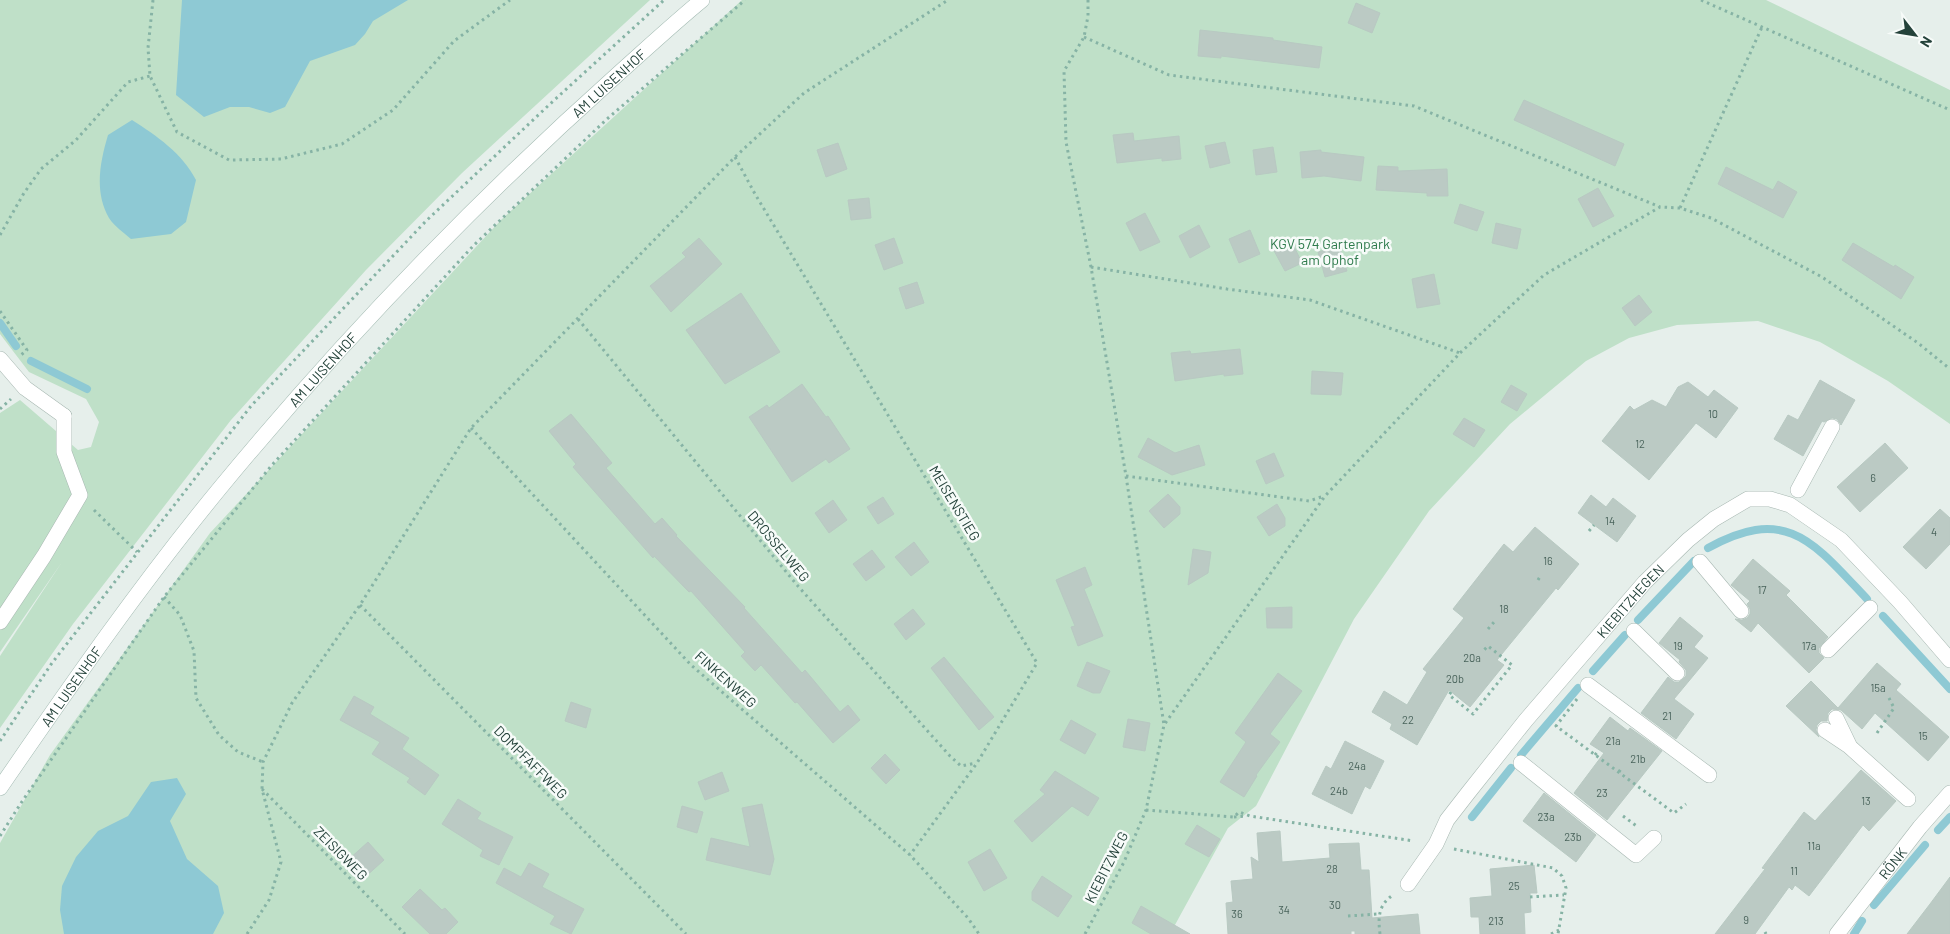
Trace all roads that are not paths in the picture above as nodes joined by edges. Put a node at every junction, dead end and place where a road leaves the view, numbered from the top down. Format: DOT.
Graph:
graph roads {
  1 [pos="702,0"];
  2 [pos="0,359"];
  3 [pos="1832,427"];
  4 [pos="1798,490"];
  5 [pos="1700,562"];
  6 [pos="1870,608"];
  7 [pos="1741,611"];
  8 [pos="0,622"];
  9 [pos="1634,631"];
  10 [pos="1828,650"];
  11 [pos="1950,660"];
  12 [pos="1677,673"];
  13 [pos="1588,685"];
  14 [pos="1836,718"];
  15 [pos="1825,730"];
  16 [pos="1850,747"];
  17 [pos="1523,767"];
  18 [pos="1710,776"];
  19 [pos="0,788"];
  20 [pos="1950,793"];
  21 [pos="1908,799"];
  22 [pos="1648,834"];
  23 [pos="1408,884"];
  24 [pos="1837,934"];
  1 -- 19 [label="street, AM LUISENHOF"];
  2 -- 8 [label="street"];
  3 -- 4 [label="street"];
  5 -- 7 [label="street"];
  6 -- 10 [label="street"];
  9 -- 12 [label="street"];
  11 -- 23 [label="street, KIEBITZHEGEN"];
  13 -- 18 [label="street"];
  14 -- 16 [label="street"];
  15 -- 16 [label="street"];
  16 -- 21 [label="street"];
  17 -- 22 [label="street"];
  20 -- 24 [label="street, RÖNK"];
}
